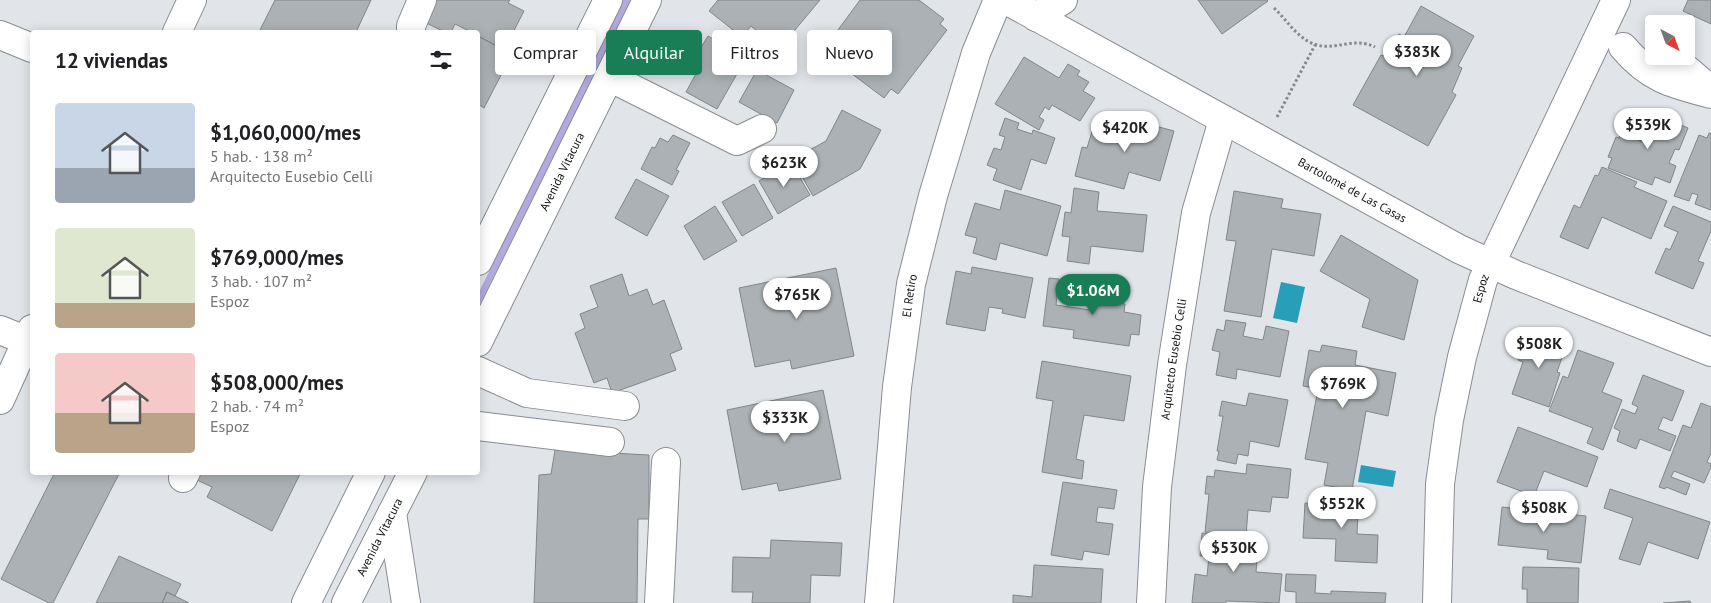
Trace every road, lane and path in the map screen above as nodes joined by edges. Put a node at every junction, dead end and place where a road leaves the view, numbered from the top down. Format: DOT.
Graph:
graph roads {
  1 [pos="192,0"];
  2 [pos="422,0"];
  3 [pos="608,0"];
  4 [pos="647,0"];
  5 [pos="998,0"];
  6 [pos="1006,0"];
  7 [pos="1063,0"];
  8 [pos="1616,0"];
  9 [pos="1274,8"];
  10 [pos="1036,17"];
  11 [pos="178,30"];
  12 [pos="411,30"];
  13 [pos="0,35"];
  14 [pos="1600,35"];
  15 [pos="1315,45"];
  16 [pos="30,47"];
  17 [pos="1623,47"];
  18 [pos="1375,48"];
  19 [pos="1645,51"];
  20 [pos="1680,65"];
  21 [pos="609,77"];
  22 [pos="1711,92"];
  23 [pos="1222,120"];
  24 [pos="762,129"];
  25 [pos="1266,143"];
  26 [pos="480,257"];
  27 [pos="1489,264"];
  28 [pos="0,330"];
  29 [pos="30,335"];
  30 [pos="480,338"];
  31 [pos="1711,352"];
  32 [pos="480,372"];
  33 [pos="0,400"];
  34 [pos="625,406"];
  35 [pos="480,426"];
  36 [pos="610,442"];
  37 [pos="666,462"];
  38 [pos="370,475"];
  39 [pos="411,475"];
  40 [pos="392,513"];
  41 [pos="310,599"];
  42 [pos="346,603"];
  43 [pos="406,603"];
  44 [pos="659,603"];
  45 [pos="879,603"];
  46 [pos="1151,603"];
  47 [pos="1437,603"];
  1 -- 11 [label="street"];
  2 -- 12 [label="street"];
  3 -- 26 [label="street"];
  4 -- 21 [label="street, Avenida Vitacura"];
  5 -- 45 [label="street, El Retiro"];
  6 -- 10 [label="street, Bartolomé de Las Casas"];
  7 -- 10 [label="street"];
  8 -- 14 [label="street, Espoz"];
  9 -- 15 [label="path"];
  10 -- 23 [label="street, Bartolomé de Las Casas"];
  13 -- 16 [label="street"];
  14 -- 17 [label="street"];
  14 -- 27 [label="street, Espoz"];
  15 -- 18 [label="path"];
  15 -- 25 [label="path"];
  17 -- 19 [label="street"];
  17 -- 22 [label="street"];
  20 -- 22 [label="street"];
  21 -- 24 [label="street"];
  21 -- 30 [label="street, Avenida Vitacura"];
  23 -- 25 [label="street, Bartolomé de Las Casas"];
  23 -- 46 [label="street, Arquitecto Eusebio Celli"];
  25 -- 27 [label="street, Bartolomé de Las Casas"];
  27 -- 31 [label="street, Bartolomé de Las Casas"];
  27 -- 47 [label="street, Espoz"];
  28 -- 29 [label="street"];
  29 -- 33 [label="street"];
  32 -- 34 [label="street"];
  35 -- 36 [label="street"];
  37 -- 44 [label="street"];
  38 -- 41 [label="street"];
  39 -- 40 [label="street, Avenida Vitacura"];
  40 -- 42 [label="street, Avenida Vitacura"];
  40 -- 43 [label="street"];
}
